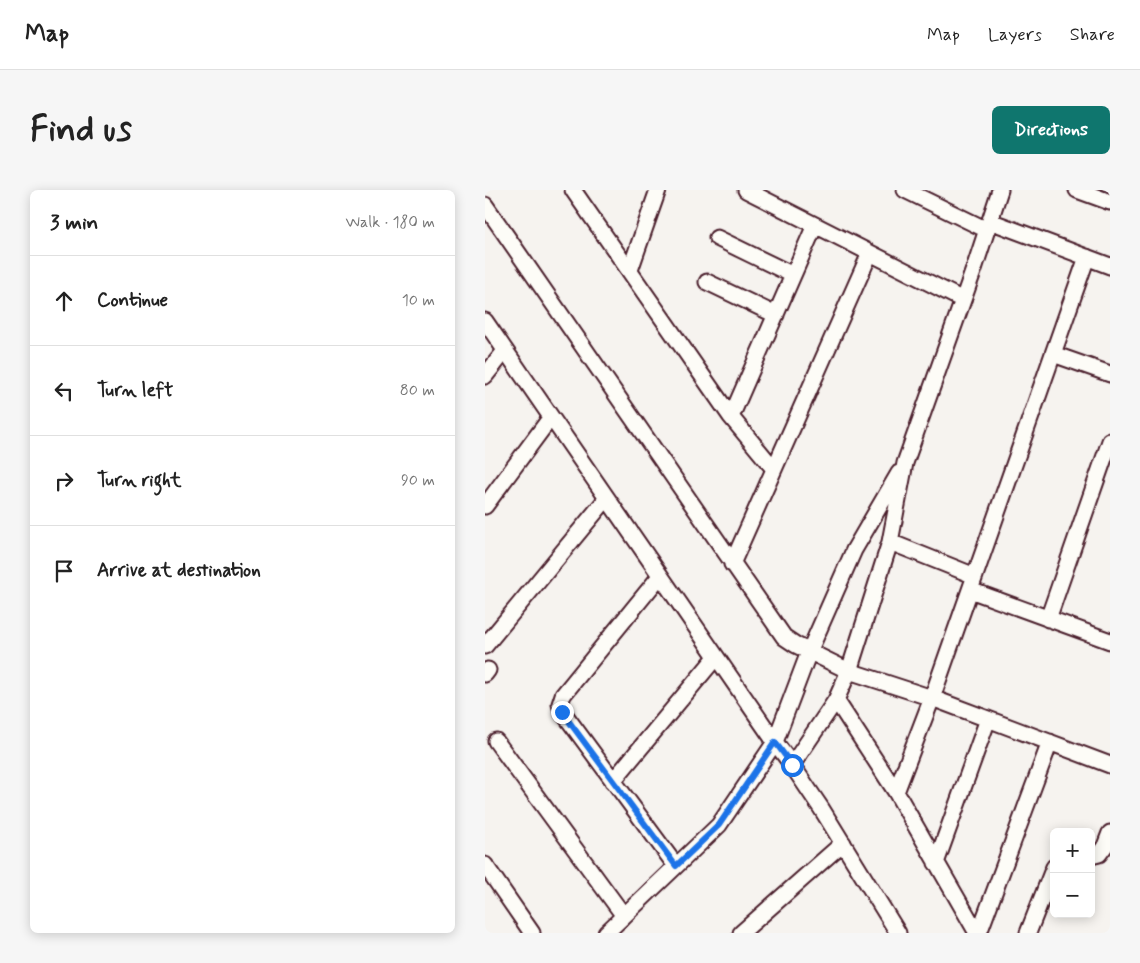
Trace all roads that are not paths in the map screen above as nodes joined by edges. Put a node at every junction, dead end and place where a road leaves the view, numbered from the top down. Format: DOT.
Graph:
graph roads {
  1 [pos="573,190"];
  2 [pos="658,190"];
  3 [pos="746,190"];
  4 [pos="905,190"];
  5 [pos="1000,190"];
  6 [pos="1077,190"];
  7 [pos="1108,198"];
  8 [pos="485,205"];
  9 [pos="815,225"];
  10 [pos="988,226"];
  11 [pos="717,238"];
  12 [pos="870,253"];
  13 [pos="1087,257"];
  14 [pos="1110,266"];
  15 [pos="630,270"];
  16 [pos="793,275"];
  17 [pos="707,282"];
  18 [pos="963,300"];
  19 [pos="776,315"];
  20 [pos="485,321"];
  21 [pos="505,351"];
  22 [pos="1053,354"];
  23 [pos="1110,374"];
  24 [pos="485,376"];
  25 [pos="551,416"];
  26 [pos="731,417"];
  27 [pos="1110,441"];
  28 [pos="905,463"];
  29 [pos="774,469"];
  30 [pos="607,498"];
  31 [pos="485,506"];
  32 [pos="890,542"];
  33 [pos="733,564"];
  34 [pos="660,576"];
  35 [pos="972,583"];
  36 [pos="1048,619"];
  37 [pos="1110,642"];
  38 [pos="485,646"];
  39 [pos="809,652"];
  40 [pos="716,657"];
  41 [pos="849,671"];
  42 [pos="932,698"];
  43 [pos="836,700"];
  44 [pos="988,719"];
  45 [pos="496,740"];
  46 [pos="775,742"];
  47 [pos="1050,742"];
  48 [pos="1110,764"];
  49 [pos="792,765"];
  50 [pos="613,781"];
  51 [pos="896,792"];
  52 [pos="1110,833"];
  53 [pos="843,843"];
  54 [pos="1095,855"];
  55 [pos="935,863"];
  56 [pos="485,865"];
  57 [pos="676,866"];
  58 [pos="1052,873"];
  59 [pos="624,916"];
  60 [pos="532,933"];
  61 [pos="606,933"];
  62 [pos="741,933"];
  63 [pos="898,933"];
  64 [pos="978,933"];
  65 [pos="1028,933"];
  1 -- 15 [label="street"];
  2 -- 15 [label="street"];
  3 -- 9 [label="street"];
  4 -- 10 [label="street"];
  5 -- 10 [label="street"];
  6 -- 7 [label="street"];
  8 -- 33 [label="street"];
  9 -- 12 [label="street"];
  9 -- 16 [label="street"];
  10 -- 13 [label="street"];
  10 -- 18 [label="street"];
  11 -- 16 [label="street"];
  12 -- 18 [label="street"];
  12 -- 29 [label="street"];
  13 -- 14 [label="street"];
  13 -- 22 [label="street"];
  15 -- 26 [label="street"];
  16 -- 19 [label="street"];
  17 -- 19 [label="street"];
  18 -- 28 [label="street"];
  19 -- 26 [label="street"];
  20 -- 21 [label="street"];
  21 -- 24 [label="street"];
  21 -- 25 [label="street"];
  22 -- 23 [label="street"];
  22 -- 35 [label="street"];
  25 -- 30 [label="street"];
  25 -- 31 [label="street"];
  26 -- 29 [label="street"];
  27 -- 36 [label="street"];
  28 -- 32 [label="street"];
  28 -- 39 [label="street"];
  29 -- 33 [label="street"];
  30 -- 34 [label="street"];
  30 -- 38 [label="street"];
  32 -- 35 [label="street"];
  32 -- 41 [label="street"];
  33 -- 39 [label="street"];
  34 -- 40 [label="street"];
  34 -- 50 [label="street"];
  35 -- 36 [label="street"];
  35 -- 42 [label="street"];
  36 -- 37 [label="street"];
  39 -- 41 [label="street"];
  39 -- 46 [label="street"];
  40 -- 46 [label="street"];
  40 -- 50 [label="street"];
  41 -- 42 [label="street"];
  41 -- 43 [label="street"];
  42 -- 44 [label="street"];
  42 -- 51 [label="street"];
  43 -- 49 [label="street"];
  43 -- 51 [label="street"];
  44 -- 47 [label="street"];
  44 -- 55 [label="street"];
  45 -- 59 [label="street"];
  46 -- 49 [label="street"];
  46 -- 57 [label="street"];
  47 -- 48 [label="street"];
  47 -- 64 [label="street"];
  49 -- 53 [label="street"];
  50 -- 57 [label="street"];
  51 -- 55 [label="street"];
  52 -- 54 [label="street"];
  53 -- 62 [label="street"];
  53 -- 63 [label="street"];
  55 -- 64 [label="street"];
  56 -- 60 [label="street"];
  57 -- 59 [label="street"];
  58 -- 65 [label="street"];
  59 -- 61 [label="street"];
}
